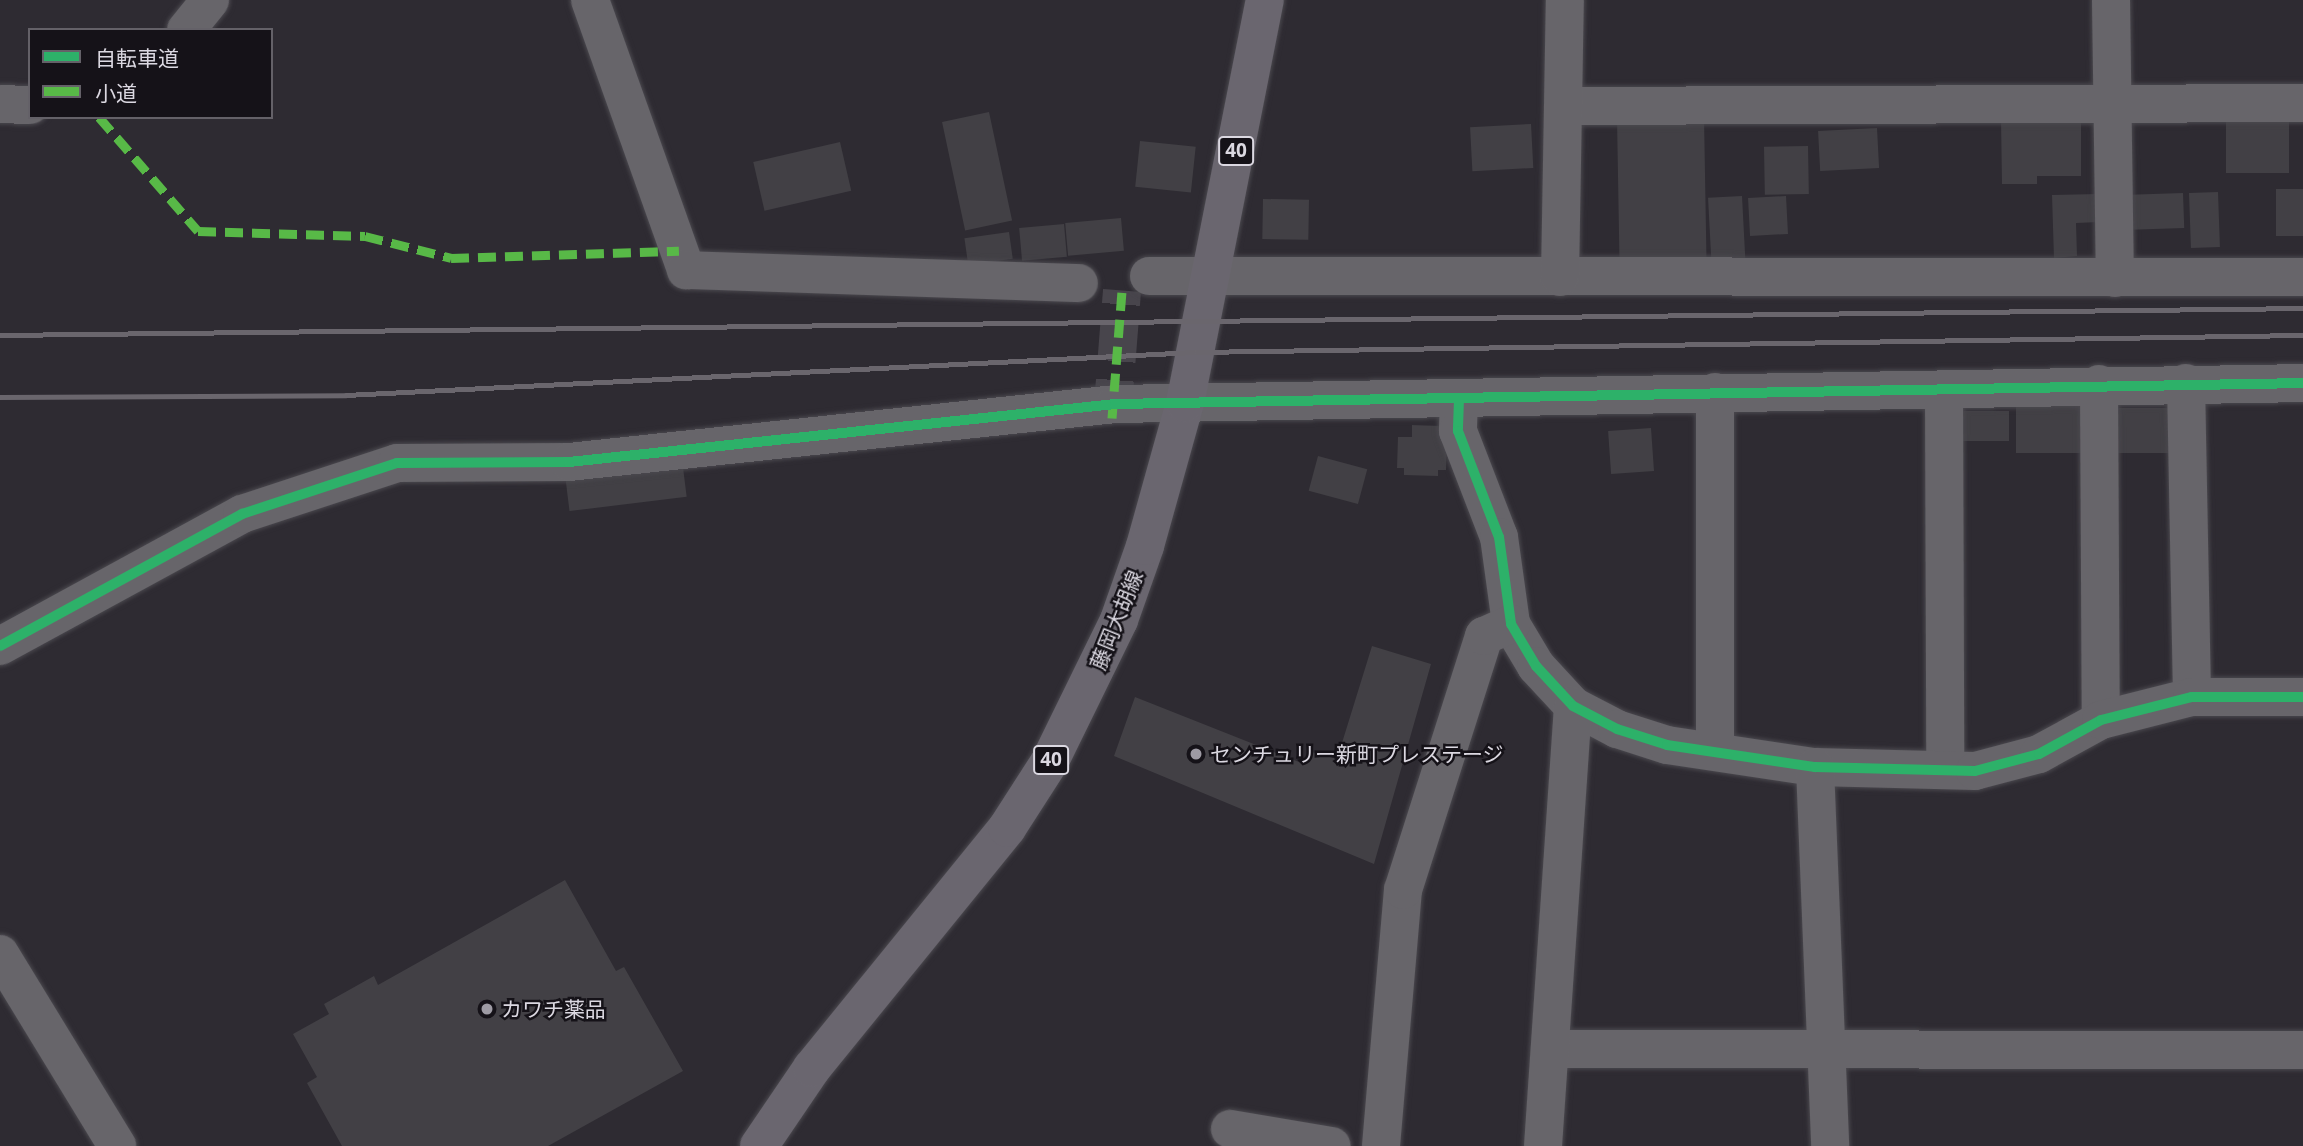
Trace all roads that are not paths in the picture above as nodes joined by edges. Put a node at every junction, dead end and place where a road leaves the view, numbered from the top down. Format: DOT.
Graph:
graph roads {
  1 [pos="210,0"];
  2 [pos="590,0"];
  3 [pos="1265,0"];
  4 [pos="1565,0"];
  5 [pos="2111,0"];
  6 [pos="188,28"];
  7 [pos="2113,102"];
  8 [pos="2303,103"];
  9 [pos="0,104"];
  10 [pos="28,105"];
  11 [pos="1565,106"];
  12 [pos="1149,276"];
  13 [pos="1211,277"];
  14 [pos="1560,277"];
  15 [pos="2303,277"];
  16 [pos="2115,278"];
  17 [pos="1079,284"];
  18 [pos="2186,383"];
  19 [pos="2303,383"];
  20 [pos="2099,384"];
  21 [pos="1944,389"];
  22 [pos="1715,392"];
  23 [pos="1459,399"];
  24 [pos="1185,403"];
  25 [pos="1511,624"];
  26 [pos="0,646"];
  27 [pos="2192,697"];
  28 [pos="2303,697"];
  29 [pos="1573,706"];
  30 [pos="2101,720"];
  31 [pos="1715,749"];
  32 [pos="1815,767"];
  33 [pos="1945,767"];
  34 [pos="0,954"];
  35 [pos="1552,1049"];
  36 [pos="2303,1049"];
  37 [pos="1828,1052"];
  38 [pos="1230,1129"];
  39 [pos="110,1144"];
  40 [pos="759,1146"];
  41 [pos="1332,1146"];
  42 [pos="1381,1146"];
  43 [pos="1543,1146"];
  44 [pos="1830,1146"];
  1 -- 6 [label="street"];
  2 -- 17 [label="street"];
  3 -- 13 [label="main road, 藤岡大胡線 / 40"];
  4 -- 11 [label="street"];
  5 -- 7 [label="street"];
  7 -- 8 [label="street"];
  7 -- 11 [label="street"];
  7 -- 16 [label="street"];
  9 -- 10 [label="street"];
  11 -- 14 [label="street"];
  12 -- 13 [label="street"];
  13 -- 14 [label="street"];
  13 -- 24 [label="main road, 藤岡大胡線 / 40"];
  14 -- 16 [label="street"];
  15 -- 16 [label="street"];
  18 -- 19 [label="street"];
  18 -- 20 [label="street"];
  18 -- 27 [label="street"];
  20 -- 21 [label="street"];
  20 -- 30 [label="street"];
  21 -- 22 [label="street"];
  21 -- 33 [label="street"];
  22 -- 23 [label="street"];
  22 -- 31 [label="street"];
  23 -- 24 [label="street"];
  23 -- 25 [label="street"];
  24 -- 26 [label="street"];
  24 -- 40 [label="main road, 藤岡大胡線 / 40"];
  25 -- 29 [label="street"];
  25 -- 42 [label="street"];
  27 -- 28 [label="street"];
  27 -- 30 [label="street"];
  29 -- 31 [label="street"];
  29 -- 35 [label="street"];
  30 -- 33 [label="street"];
  31 -- 32 [label="street"];
  32 -- 33 [label="street"];
  32 -- 37 [label="street"];
  34 -- 39 [label="street"];
  35 -- 37 [label="street"];
  35 -- 43 [label="street"];
  36 -- 37 [label="street"];
  37 -- 44 [label="street"];
  38 -- 41 [label="street"];
}
